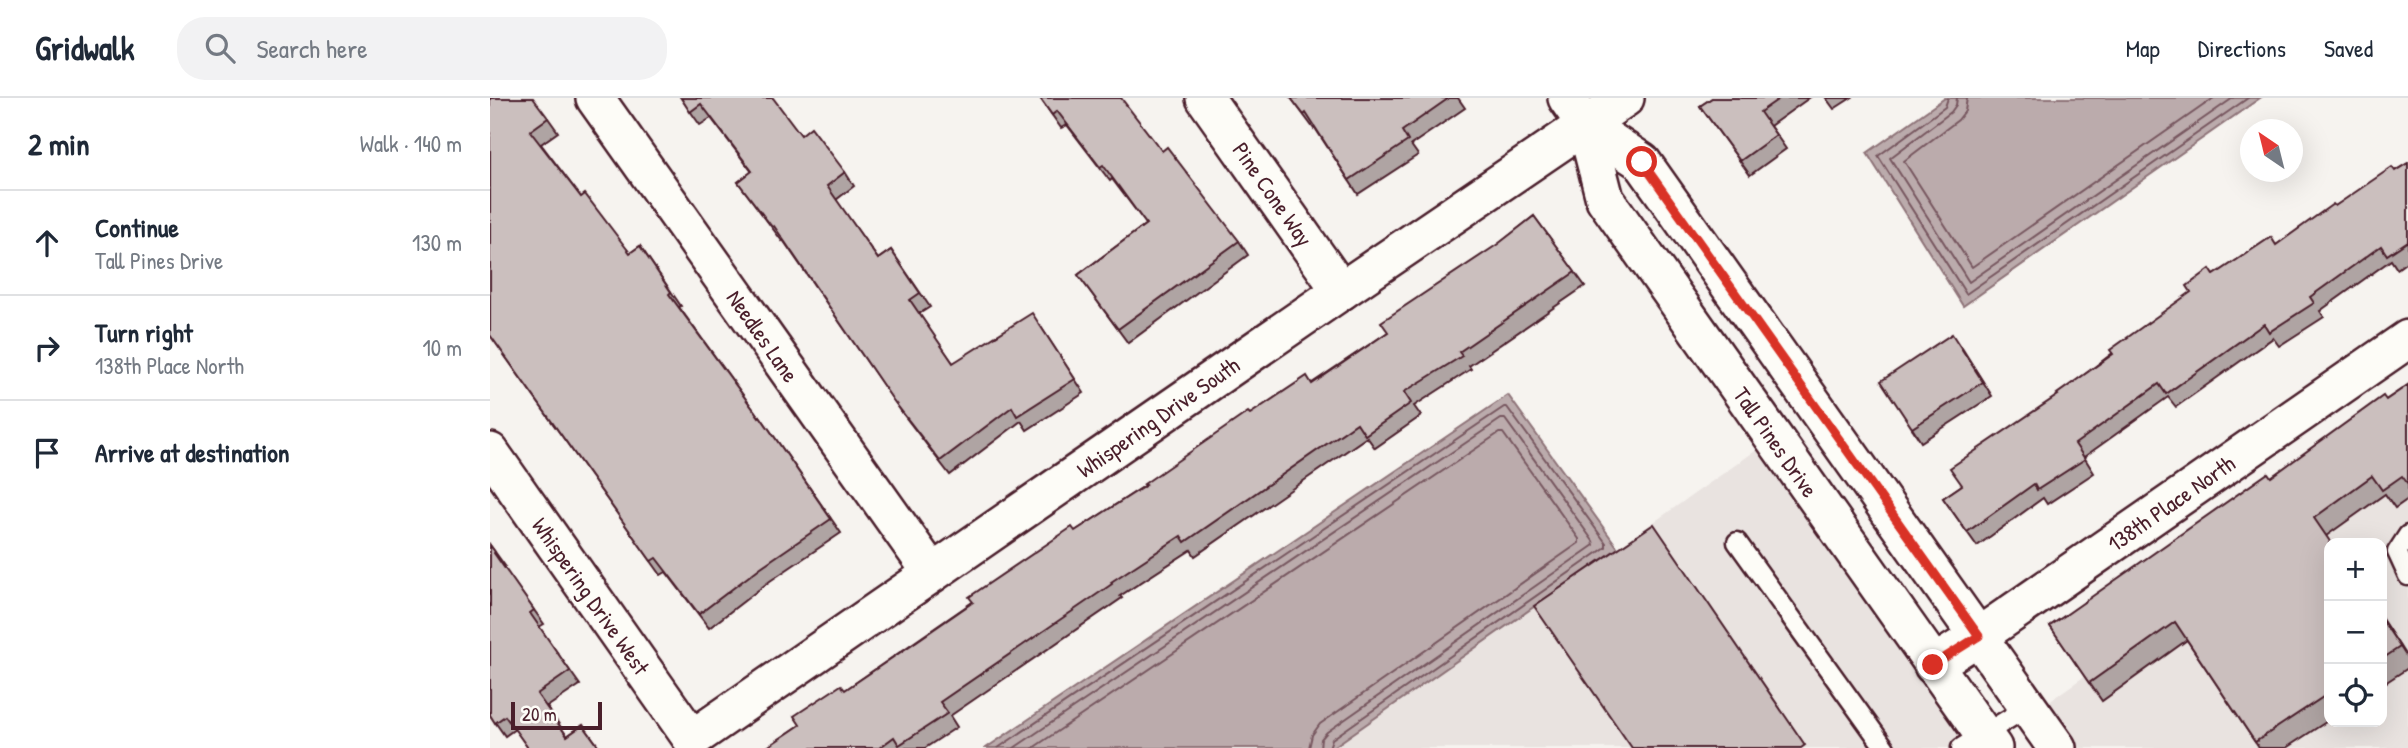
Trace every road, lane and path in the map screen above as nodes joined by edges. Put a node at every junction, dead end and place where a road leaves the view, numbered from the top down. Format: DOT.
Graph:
graph roads {
  1 [pos="595,98"];
  2 [pos="1205,98"];
  3 [pos="1625,98"];
  4 [pos="1577,111"];
  5 [pos="1341,290"];
  6 [pos="2408,339"];
  7 [pos="490,452"];
  8 [pos="2408,535"];
  9 [pos="1737,542"];
  10 [pos="932,573"];
  11 [pos="2408,576"];
  12 [pos="1979,636"];
  13 [pos="1933,665"];
  14 [pos="2028,707"];
  15 [pos="692,739"];
  16 [pos="1979,743"];
  17 [pos="1885,748"];
  18 [pos="2057,748"];
  1 -- 10 [label="street, Needles Lane"];
  2 -- 5 [label="street, Pine Cone Way"];
  3 -- 4 [label="street, Whispering Drive South"];
  4 -- 5 [label="street, Whispering Drive South"];
  4 -- 12 [label="street"];
  4 -- 13 [label="street, Tall Pines Drive"];
  5 -- 10 [label="street, Whispering Drive South"];
  6 -- 12 [label="street, 138th Place North"];
  7 -- 15 [label="street, Whispering Drive West"];
  8 -- 11 [label="lane"];
  9 -- 17 [label="lane"];
  10 -- 15 [label="street, Whispering Drive South"];
  12 -- 13 [label="street, 138th Place North"];
  12 -- 14 [label="street"];
  13 -- 16 [label="street, Tall Pines Drive"];
  14 -- 16 [label="lane"];
  14 -- 18 [label="street"];
}
